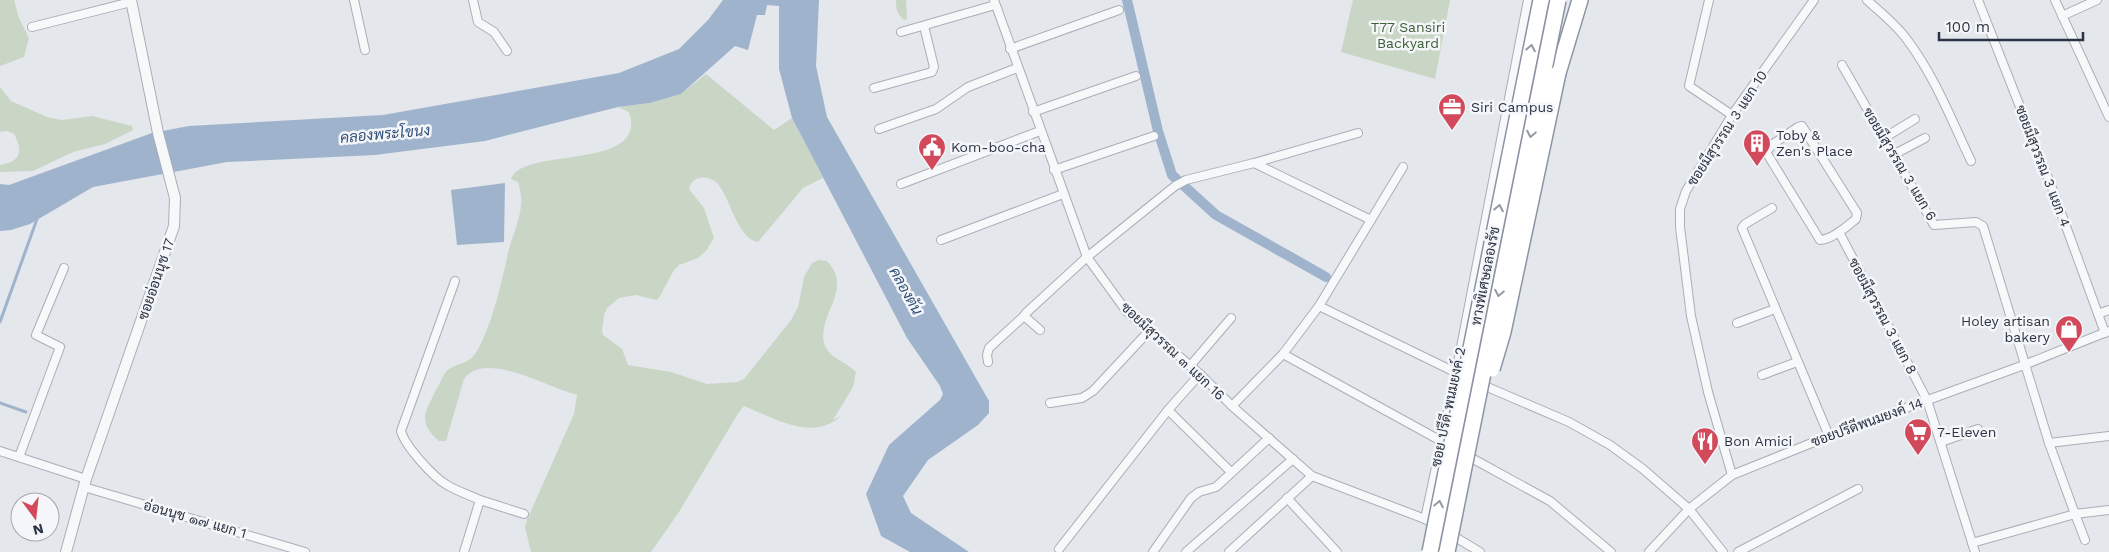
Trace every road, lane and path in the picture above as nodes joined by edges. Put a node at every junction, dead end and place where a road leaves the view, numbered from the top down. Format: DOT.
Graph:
graph roads {
  1 [pos="354,0"];
  2 [pos="473,0"];
  3 [pos="1528,0"];
  4 [pos="1541,0"];
  5 [pos="1558,0"];
  6 [pos="1580,0"];
  7 [pos="1709,0"];
  8 [pos="1814,0"];
  9 [pos="1867,0"];
  10 [pos="1978,0"];
  11 [pos="2055,0"];
  12 [pos="2097,0"];
  13 [pos="131,1"];
  14 [pos="994,3"];
  15 [pos="1119,10"];
  16 [pos="2062,16"];
  17 [pos="924,26"];
  18 [pos="32,27"];
  19 [pos="901,32"];
  20 [pos="1010,49"];
  21 [pos="365,50"];
  22 [pos="507,51"];
  23 [pos="1842,65"];
  24 [pos="1018,68"];
  25 [pos="1136,76"];
  26 [pos="874,88"];
  27 [pos="1033,112"];
  28 [pos="1732,115"];
  29 [pos="2109,117"];
  30 [pos="1915,118"];
  31 [pos="879,129"];
  32 [pos="1040,131"];
  33 [pos="1358,133"];
  34 [pos="1154,136"];
  35 [pos="1884,138"];
  36 [pos="1924,138"];
  37 [pos="1893,155"];
  38 [pos="1971,161"];
  39 [pos="1254,163"];
  40 [pos="1403,167"];
  41 [pos="1054,170"];
  42 [pos="901,184"];
  43 [pos="1063,194"];
  44 [pos="1772,208"];
  45 [pos="1371,220"];
  46 [pos="1839,232"];
  47 [pos="941,240"];
  48 [pos="1087,257"];
  49 [pos="64,268"];
  50 [pos="455,282"];
  51 [pos="1319,306"];
  52 [pos="1775,309"];
  53 [pos="2109,310"];
  54 [pos="2098,314"];
  55 [pos="1024,316"];
  56 [pos="1231,318"];
  57 [pos="1737,323"];
  58 [pos="1040,330"];
  59 [pos="1149,331"];
  60 [pos="2107,332"];
  61 [pos="1283,354"];
  62 [pos="988,362"];
  63 [pos="1797,362"];
  64 [pos="2024,365"];
  65 [pos="1190,366"];
  66 [pos="1456,373"];
  67 [pos="1200,374"];
  68 [pos="1762,375"];
  69 [pos="1927,400"];
  70 [pos="1050,403"];
  71 [pos="1232,406"];
  72 [pos="1168,410"];
  73 [pos="1978,430"];
  74 [pos="1829,436"];
  75 [pos="2109,436"];
  76 [pos="1268,438"];
  77 [pos="1440,440"];
  78 [pos="1940,442"];
  79 [pos="2049,443"];
  80 [pos="0,451"];
  81 [pos="19,457"];
  82 [pos="1465,458"];
  83 [pos="1293,459"];
  84 [pos="1231,472"];
  85 [pos="1732,475"];
  86 [pos="1312,476"];
  87 [pos="85,483"];
  88 [pos="1858,489"];
  89 [pos="1287,498"];
  90 [pos="480,500"];
  91 [pos="1689,509"];
  92 [pos="2109,510"];
  93 [pos="524,514"];
  94 [pos="2075,514"];
  95 [pos="1425,519"];
  96 [pos="2085,540"];
  97 [pos="1972,543"];
  98 [pos="1059,549"];
  99 [pos="66,552"];
  100 [pos="305,552"];
  101 [pos="464,552"];
  102 [pos="1153,552"];
  103 [pos="1186,552"];
  104 [pos="1229,552"];
  105 [pos="1337,552"];
  106 [pos="1430,552"];
  107 [pos="1447,552"];
  108 [pos="1480,552"];
  109 [pos="1611,552"];
  110 [pos="1649,552"];
  111 [pos="1723,552"];
  112 [pos="1738,552"];
  113 [pos="1976,552"];
  1 -- 21 [label="street"];
  2 -- 22 [label="street"];
  3 -- 66 [label="street, ซอย ปรีดี พนมยงค์ 2"];
  106 -- 4 [label="highway, ทางพิเศษฉลองรัช, one-way, bridge"];
  5 -- 82 [label="highway, ทางพิเศษฉลองรัช, one-way, bridge"];
  6 -- 82 [label="highway, bridge"];
  7 -- 28 [label="street"];
  8 -- 28 [label="street, ซอยมีสุวรรณ 3 แยก 10"];
  9 -- 38 [label="street"];
  10 -- 54 [label="street, ซอยมีสุวรรณ 3 แยก 4"];
  11 -- 16 [label="street"];
  12 -- 16 [label="street"];
  13 -- 18 [label="street"];
  13 -- 87 [label="street, ซอยอ่อนนุช 17"];
  14 -- 17 [label="street"];
  14 -- 20 [label="street, ซอยมีสุวรรณ ๓ แยก 16"];
  15 -- 20 [label="street"];
  16 -- 29 [label="street"];
  17 -- 19 [label="street"];
  17 -- 26 [label="street"];
  20 -- 24 [label="street, ซอยมีสุวรรณ ๓ แยก 16"];
  23 -- 35 [label="street, ซอยมีสุวรรณ 3 แยก 6"];
  24 -- 27 [label="street, ซอยมีสุวรรณ ๓ แยก 16"];
  24 -- 31 [label="street"];
  25 -- 27 [label="street"];
  27 -- 32 [label="street, ซอยมีสุวรรณ ๓ แยก 16"];
  28 -- 85 [label="street, ซอยมีสุวรรณ 3 แยก 10"];
  30 -- 35 [label="street"];
  32 -- 41 [label="street, ซอยมีสุวรรณ ๓ แยก 16"];
  32 -- 42 [label="street"];
  33 -- 39 [label="street"];
  34 -- 41 [label="street"];
  35 -- 37 [label="street, ซอยมีสุวรรณ 3 แยก 6"];
  36 -- 37 [label="street"];
  37 -- 64 [label="street, ซอยมีสุวรรณ 3 แยก 6"];
  39 -- 45 [label="street"];
  39 -- 48 [label="street"];
  40 -- 45 [label="street"];
  41 -- 43 [label="street, ซอยมีสุวรรณ ๓ แยก 16"];
  43 -- 47 [label="street"];
  43 -- 48 [label="street, ซอยมีสุวรรณ ๓ แยก 16"];
  44 -- 52 [label="street"];
  45 -- 51 [label="street"];
  46 -- 46 [label="street"];
  46 -- 69 [label="street, ซอยมีสุวรรณ 3 แยก 8"];
  48 -- 55 [label="street"];
  48 -- 59 [label="street, ซอยมีสุวรรณ ๓ แยก 16"];
  49 -- 81 [label="street"];
  50 -- 90 [label="street"];
  51 -- 61 [label="street"];
  51 -- 66 [label="street"];
  52 -- 57 [label="street"];
  52 -- 63 [label="street"];
  53 -- 54 [label="street"];
  54 -- 60 [label="street, ซอยมีสุวรรณ 3 แยก 4"];
  55 -- 58 [label="street"];
  55 -- 62 [label="street"];
  56 -- 65 [label="street"];
  59 -- 65 [label="street, ซอยมีสุวรรณ ๓ แยก 16"];
  59 -- 70 [label="street"];
  60 -- 64 [label="street, ซอยปรีดีพนมยงค์ 14"];
  61 -- 71 [label="street"];
  61 -- 77 [label="street"];
  63 -- 68 [label="street"];
  63 -- 74 [label="street"];
  64 -- 69 [label="street, ซอยปรีดีพนมยงค์ 14"];
  64 -- 79 [label="street"];
  65 -- 67 [label="street, ซอยมีสุวรรณ ๓ แยก 16"];
  66 -- 77 [label="street, ซอย ปรีดี พนมยงค์ 2"];
  66 -- 91 [label="street"];
  67 -- 71 [label="street, ซอยมีสุวรรณ ๓ แยก 16"];
  67 -- 72 [label="street"];
  69 -- 74 [label="street, ซอยปรีดีพนมยงค์ 14"];
  69 -- 78 [label="street, ซอยมีสุวรรณ 3 แยก 8"];
  71 -- 76 [label="street, ซอยมีสุวรรณ ๓ แยก 16"];
  72 -- 84 [label="street"];
  72 -- 98 [label="street"];
  73 -- 78 [label="street"];
  74 -- 85 [label="street, ซอยปรีดีพนมยงค์ 14"];
  75 -- 79 [label="street"];
  76 -- 83 [label="street, ซอยมีสุวรรณ ๓ แยก 16"];
  76 -- 84 [label="street"];
  77 -- 95 [label="street, ซอย ปรีดี พนมยงค์ 2"];
  77 -- 109 [label="street"];
  78 -- 97 [label="street, ซอยมีสุวรรณ 3 แยก 8"];
  79 -- 94 [label="street"];
  80 -- 81 [label="street, อ่อนนุช ๑๗ แยก 1"];
  81 -- 87 [label="street, อ่อนนุช ๑๗ แยก 1"];
  82 -- 107 [label="highway, ทางพิเศษฉลองรัช, bridge"];
  83 -- 86 [label="street, ซอยมีสุวรรณ ๓ แยก 16"];
  83 -- 103 [label="street"];
  84 -- 102 [label="street"];
  85 -- 91 [label="street, ซอยปรีดีพนมยงค์ 14"];
  86 -- 89 [label="street"];
  86 -- 95 [label="street, ซอยมีสุวรรณ ๓ แยก 16"];
  87 -- 99 [label="street, ซอยอ่อนนุช 17"];
  87 -- 100 [label="street, อ่อนนุช ๑๗ แยก 1"];
  88 -- 112 [label="street"];
  89 -- 104 [label="street"];
  89 -- 105 [label="street"];
  90 -- 93 [label="street"];
  90 -- 101 [label="street"];
  91 -- 110 [label="street, ซอยปรีดีพนมยงค์ 14"];
  91 -- 111 [label="street"];
  92 -- 94 [label="street"];
  94 -- 96 [label="street"];
  94 -- 97 [label="street"];
  95 -- 108 [label="street, ซอยมีสุวรรณ ๓ แยก 16"];
  97 -- 113 [label="street, ซอยมีสุวรรณ 3 แยก 8"];
}
